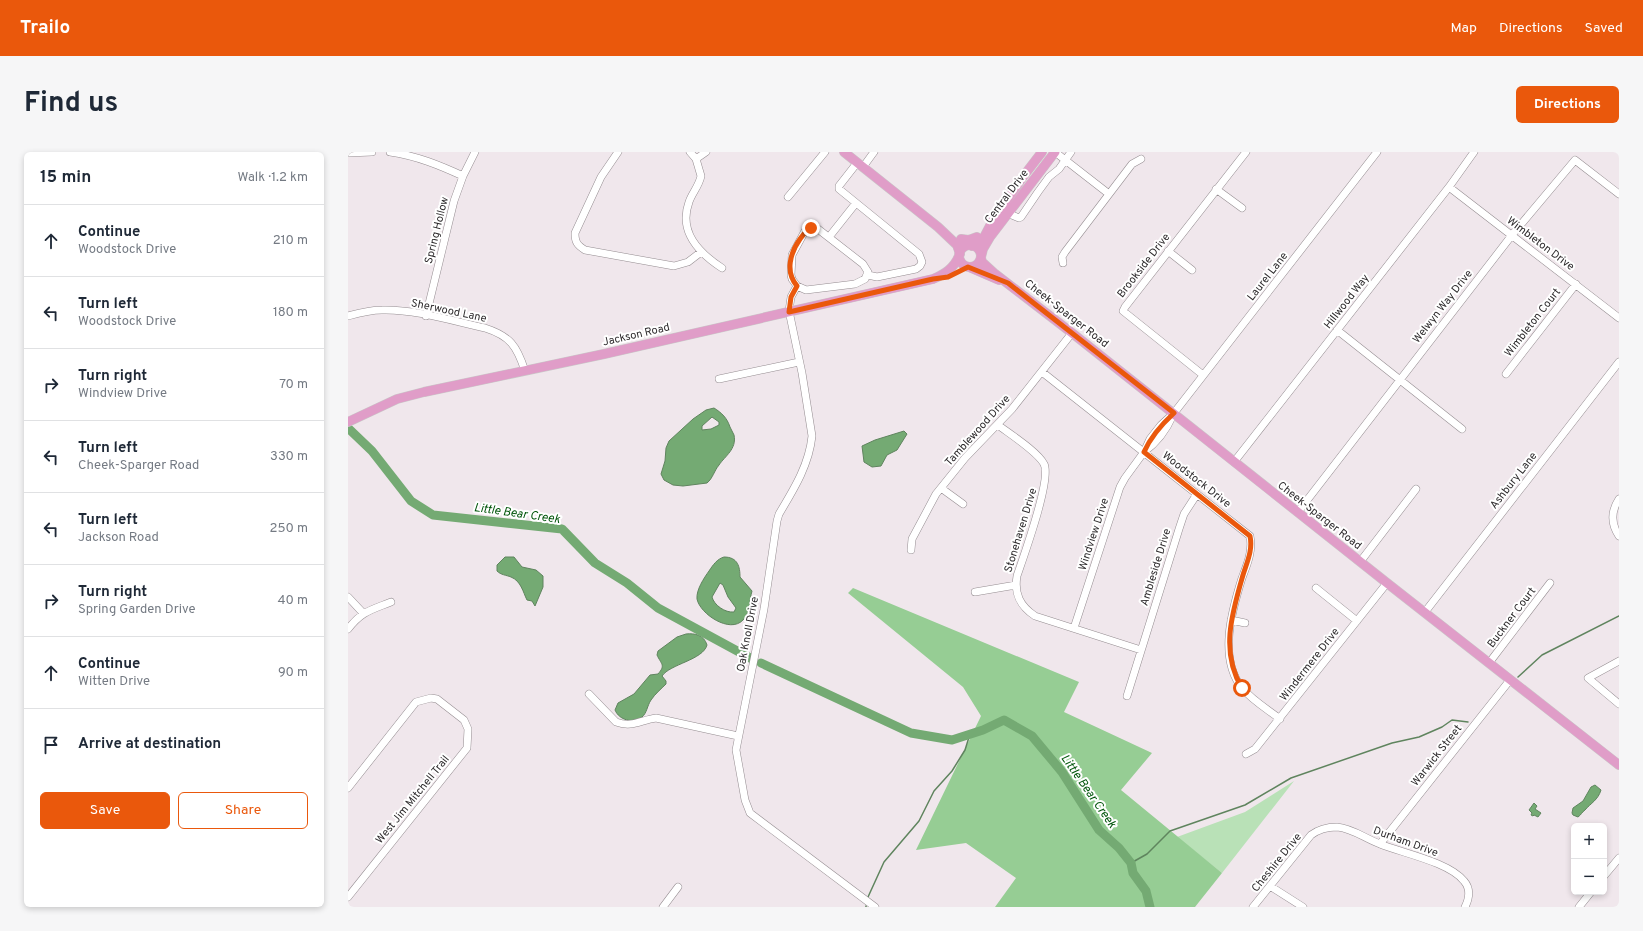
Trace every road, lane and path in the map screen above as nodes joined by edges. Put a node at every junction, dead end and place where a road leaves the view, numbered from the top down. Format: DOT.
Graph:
graph roads {
  1 [pos="372,152"];
  2 [pos="390,152"];
  3 [pos="475,152"];
  4 [pos="618,152"];
  5 [pos="690,152"];
  6 [pos="706,152"];
  7 [pos="825,152"];
  8 [pos="844,152"];
  9 [pos="874,152"];
  10 [pos="1042,152"];
  11 [pos="1055,152"];
  12 [pos="1071,152"];
  13 [pos="1246,152"];
  14 [pos="1377,152"];
  15 [pos="1474,152"];
  16 [pos="348,153"];
  17 [pos="696,159"];
  18 [pos="1141,159"];
  19 [pos="1065,160"];
  20 [pos="860,165"];
  21 [pos="463,176"];
  22 [pos="1449,188"];
  23 [pos="1216,189"];
  24 [pos="1109,194"];
  25 [pos="1619,194"];
  26 [pos="788,197"];
  27 [pos="856,203"];
  28 [pos="1242,208"];
  29 [pos="1008,212"];
  30 [pos="992,222"];
  31 [pos="938,227"];
  32 [pos="1512,235"];
  33 [pos="829,237"];
  34 [pos="961,239"];
  35 [pos="972,246"];
  36 [pos="1168,251"];
  37 [pos="701,252"];
  38 [pos="960,255"];
  39 [pos="981,258"];
  40 [pos="1063,263"];
  41 [pos="969,267"];
  42 [pos="722,268"];
  43 [pos="1192,270"];
  44 [pos="868,275"];
  45 [pos="933,279"];
  46 [pos="1008,283"];
  47 [pos="1576,284"];
  48 [pos="797,286"];
  49 [pos="789,312"];
  50 [pos="348,316"];
  51 [pos="426,316"];
  52 [pos="1619,318"];
  53 [pos="1337,330"];
  54 [pos="1072,333"];
  55 [pos="799,362"];
  56 [pos="1619,362"];
  57 [pos="524,370"];
  58 [pos="1042,372"];
  59 [pos="1506,374"];
  60 [pos="1203,375"];
  61 [pos="719,379"];
  62 [pos="1399,379"];
  63 [pos="1174,413"];
  64 [pos="352,420"];
  65 [pos="998,425"];
  66 [pos="1462,429"];
  67 [pos="1144,452"];
  68 [pos="1234,462"];
  69 [pos="941,488"];
  70 [pos="1416,489"];
  71 [pos="1197,494"];
  72 [pos="1619,499"];
  73 [pos="963,504"];
  74 [pos="1298,512"];
  75 [pos="1619,536"];
  76 [pos="911,550"];
  77 [pos="1360,562"];
  78 [pos="1387,583"];
  79 [pos="1550,583"];
  80 [pos="1016,585"];
  81 [pos="1316,588"];
  82 [pos="975,592"];
  83 [pos="348,597"];
  84 [pos="391,602"];
  85 [pos="1425,612"];
  86 [pos="363,613"];
  87 [pos="1230,620"];
  88 [pos="1357,621"];
  89 [pos="1244,623"];
  90 [pos="1074,628"];
  91 [pos="348,629"];
  92 [pos="1141,650"];
  93 [pos="1619,661"];
  94 [pos="1490,663"];
  95 [pos="1510,680"];
  96 [pos="588,694"];
  97 [pos="1127,696"];
  98 [pos="1619,704"];
  99 [pos="1280,719"];
  100 [pos="738,736"];
  101 [pos="1246,754"];
  102 [pos="1619,765"];
  103 [pos="348,788"];
  104 [pos="1317,831"];
  105 [pos="1380,844"];
  106 [pos="1619,858"];
  107 [pos="1607,872"];
  108 [pos="1270,886"];
  109 [pos="678,887"];
  110 [pos="1589,895"];
  111 [pos="348,897"];
  112 [pos="1466,904"];
  113 [pos="663,907"];
  114 [pos="875,907"];
  115 [pos="1254,907"];
  116 [pos="1303,907"];
  117 [pos="1579,907"];
  1 -- 16 [label="street"];
  2 -- 21 [label="street"];
  3 -- 21 [label="street, Spring Hollow"];
  4 -- 37 [label="street"];
  5 -- 17 [label="street"];
  6 -- 17 [label="street"];
  7 -- 26 [label="street"];
  8 -- 20 [label="main road"];
  9 -- 20 [label="street"];
  10 -- 30 [label="main road, Central Drive"];
  11 -- 19 [label="street"];
  11 -- 29 [label="main road, Central Drive"];
  12 -- 19 [label="street"];
  13 -- 23 [label="street, Brookside Drive"];
  14 -- 60 [label="street, Laurel Lane"];
  15 -- 22 [label="street, Hillwood Way"];
  17 -- 37 [label="street"];
  18 -- 24 [label="street"];
  19 -- 24 [label="street"];
  19 -- 29 [label="street"];
  20 -- 27 [label="street"];
  20 -- 31 [label="main road"];
  21 -- 51 [label="street, Spring Hollow"];
  22 -- 32 [label="street, Wimbleton Drive"];
  22 -- 53 [label="street, Hillwood Way"];
  23 -- 28 [label="street"];
  23 -- 36 [label="street, Brookside Drive"];
  24 -- 40 [label="street"];
  25 -- 32 [label="street, Welwyn Way Drive"];
  27 -- 33 [label="street"];
  27 -- 44 [label="street"];
  29 -- 39 [label="main road, Central Drive"];
  30 -- 34 [label="main road"];
  30 -- 35 [label="main road, Central Drive"];
  31 -- 34 [label="main road"];
  31 -- 38 [label="main road"];
  32 -- 47 [label="street, Wimbleton Drive"];
  32 -- 62 [label="street, Welwyn Way Drive"];
  33 -- 44 [label="street"];
  33 -- 48 [label="street"];
  34 -- 35 [label="main road"];
  35 -- 38 [label="main road"];
  35 -- 39 [label="main road"];
  36 -- 43 [label="street"];
  36 -- 60 [label="street, Brookside Drive"];
  37 -- 42 [label="street"];
  38 -- 41 [label="main road"];
  38 -- 45 [label="main road, Jackson Road"];
  39 -- 41 [label="main road"];
  39 -- 46 [label="main road, Cheek-Sparger Road"];
  41 -- 45 [label="main road, Jackson Road"];
  41 -- 46 [label="main road, Cheek-Sparger Road"];
  44 -- 48 [label="street"];
  45 -- 49 [label="main road, Jackson Road"];
  46 -- 54 [label="main road, Cheek-Sparger Road"];
  47 -- 52 [label="street, Wimbleton Drive"];
  47 -- 59 [label="street, Wimbleton Court"];
  48 -- 49 [label="street"];
  49 -- 55 [label="street, Oak Knoll Drive"];
  49 -- 57 [label="main road, Jackson Road"];
  50 -- 51 [label="street, Sherwood Lane"];
  51 -- 57 [label="street, Sherwood Lane"];
  53 -- 62 [label="street"];
  53 -- 68 [label="street, Hillwood Way"];
  54 -- 58 [label="street, Tamblewood Drive"];
  54 -- 63 [label="main road, Cheek-Sparger Road"];
  55 -- 61 [label="street"];
  55 -- 100 [label="street, Oak Knoll Drive"];
  56 -- 85 [label="street, Ashbury Lane"];
  57 -- 64 [label="main road, Jackson Road"];
  58 -- 65 [label="street, Tamblewood Drive"];
  58 -- 67 [label="street, Woodstock Drive"];
  60 -- 63 [label="street, Laurel Lane"];
  62 -- 66 [label="street"];
  62 -- 74 [label="street, Welwyn Way Drive"];
  63 -- 67 [label="street, Windview Drive"];
  63 -- 68 [label="main road, Cheek-Sparger Road"];
  65 -- 69 [label="street, Tamblewood Drive"];
  65 -- 80 [label="street, Stonehaven Drive"];
  67 -- 71 [label="street, Woodstock Drive"];
  67 -- 90 [label="street, Windview Drive"];
  68 -- 74 [label="main road, Cheek-Sparger Road"];
  69 -- 73 [label="street"];
  69 -- 76 [label="street, Tamblewood Drive"];
  70 -- 77 [label="street"];
  71 -- 87 [label="street, Woodstock Drive"];
  71 -- 92 [label="street, Ambleside Drive"];
  72 -- 75 [label="street"];
  74 -- 77 [label="main road, Cheek-Sparger Road"];
  77 -- 78 [label="main road, Cheek-Sparger Road"];
  78 -- 85 [label="main road, Cheek-Sparger Road"];
  78 -- 88 [label="street, Windermere Drive"];
  79 -- 94 [label="street, Buckner Court"];
  80 -- 82 [label="street"];
  80 -- 90 [label="street, Stonehaven Drive"];
  81 -- 88 [label="street"];
  83 -- 86 [label="street"];
  84 -- 86 [label="street"];
  85 -- 94 [label="main road, Cheek-Sparger Road"];
  86 -- 91 [label="street"];
  87 -- 89 [label="street"];
  87 -- 99 [label="street, Woodstock Drive"];
  88 -- 99 [label="street, Windermere Drive"];
  90 -- 92 [label="street, Stonehaven Drive"];
  92 -- 97 [label="street, Ambleside Drive"];
  93 -- 98 [label="street"];
  94 -- 95 [label="main road, Cheek-Sparger Road"];
  95 -- 102 [label="main road, Cheek-Sparger Road"];
  95 -- 105 [label="street, Warwick Street"];
  96 -- 100 [label="street"];
  99 -- 101 [label="street, Windermere Drive"];
  100 -- 114 [label="street, Oak Knoll Drive"];
  103 -- 111 [label="street, West Jim Mitchell Trail"];
  104 -- 105 [label="street, Durham Drive"];
  104 -- 108 [label="street, Cheshire Drive"];
  105 -- 112 [label="street, Durham Drive"];
  106 -- 107 [label="street"];
  108 -- 115 [label="street, Cheshire Drive"];
  108 -- 116 [label="street"];
  109 -- 113 [label="street"];
  110 -- 117 [label="street"];
}
